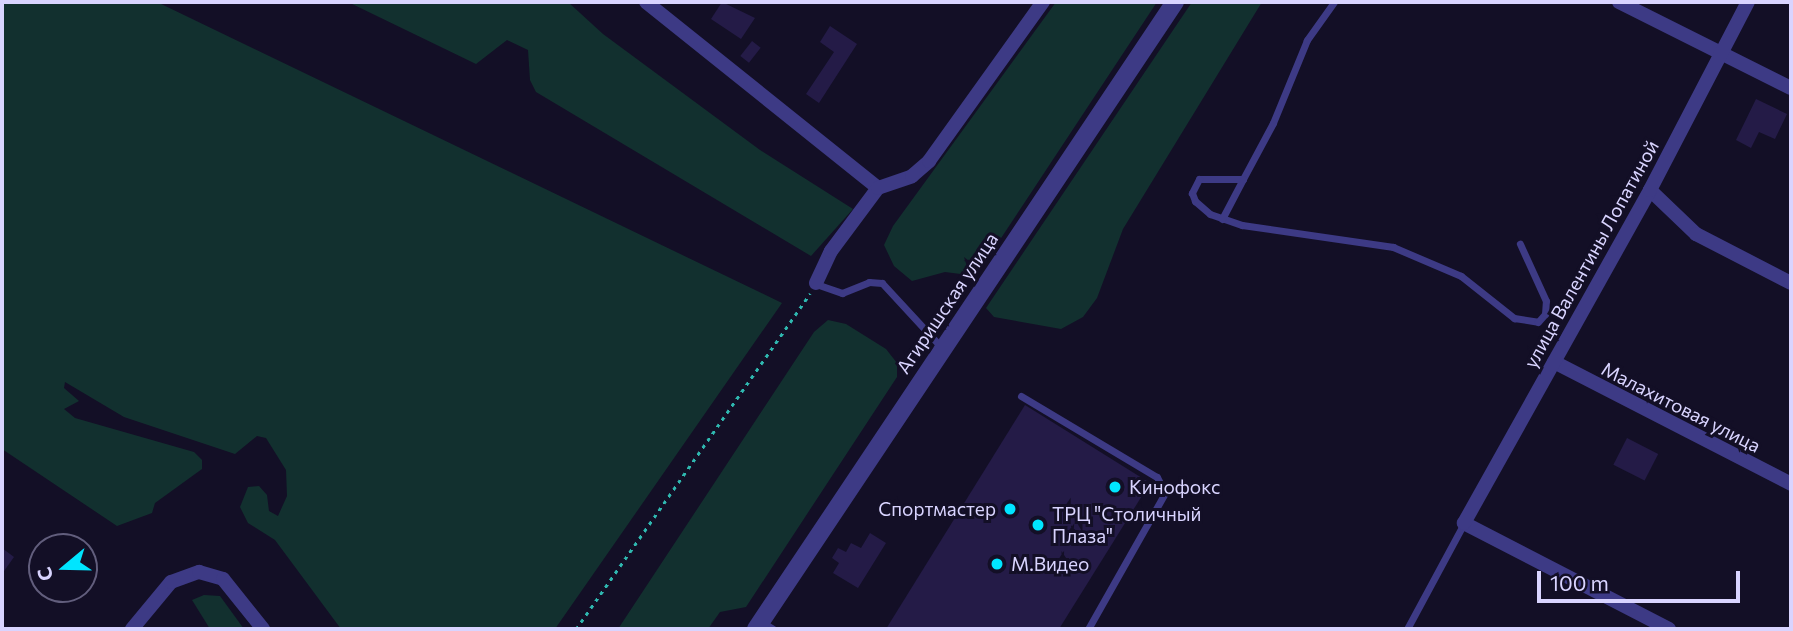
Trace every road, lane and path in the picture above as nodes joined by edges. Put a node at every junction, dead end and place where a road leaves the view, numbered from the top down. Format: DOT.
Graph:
graph roads {
  1 [pos="646,2"];
  2 [pos="1175,2"];
  3 [pos="1334,2"];
  4 [pos="1619,2"];
  5 [pos="1748,2"];
  6 [pos="1035,4"];
  7 [pos="1719,54"];
  8 [pos="1791,88"];
  9 [pos="1243,179"];
  10 [pos="878,188"];
  11 [pos="1650,190"];
  12 [pos="1222,219"];
  13 [pos="1520,244"];
  14 [pos="1791,283"];
  15 [pos="816,284"];
  16 [pos="942,349"];
  17 [pos="1554,362"];
  18 [pos="1021,396"];
  19 [pos="1791,484"];
  20 [pos="1464,523"];
  21 [pos="763,627"];
  22 [pos="132,629"];
  23 [pos="263,629"];
  24 [pos="576,629"];
  25 [pos="1088,629"];
  26 [pos="1406,629"];
  27 [pos="1669,629"];
  1 -- 10 [label="street"];
  2 -- 16 [label="street, Агиришская улица"];
  3 -- 9 [label="lane"];
  4 -- 7 [label="street"];
  5 -- 7 [label="street, улица Валентины Лопатиной"];
  6 -- 10 [label="street"];
  7 -- 8 [label="street"];
  7 -- 11 [label="street, улица Валентины Лопатиной"];
  9 -- 12 [label="lane"];
  9 -- 12 [label="lane"];
  10 -- 15 [label="street"];
  11 -- 14 [label="street"];
  11 -- 17 [label="street, улица Валентины Лопатиной"];
  12 -- 13 [label="lane"];
  15 -- 16 [label="lane"];
  15 -- 24 [label="path"];
  16 -- 21 [label="street, Агиришская улица"];
  17 -- 19 [label="street, Малахитовая улица"];
  17 -- 20 [label="street, улица Валентины Лопатиной"];
  18 -- 25 [label="lane"];
  20 -- 26 [label="lane"];
  20 -- 27 [label="street"];
  22 -- 23 [label="street"];
}
